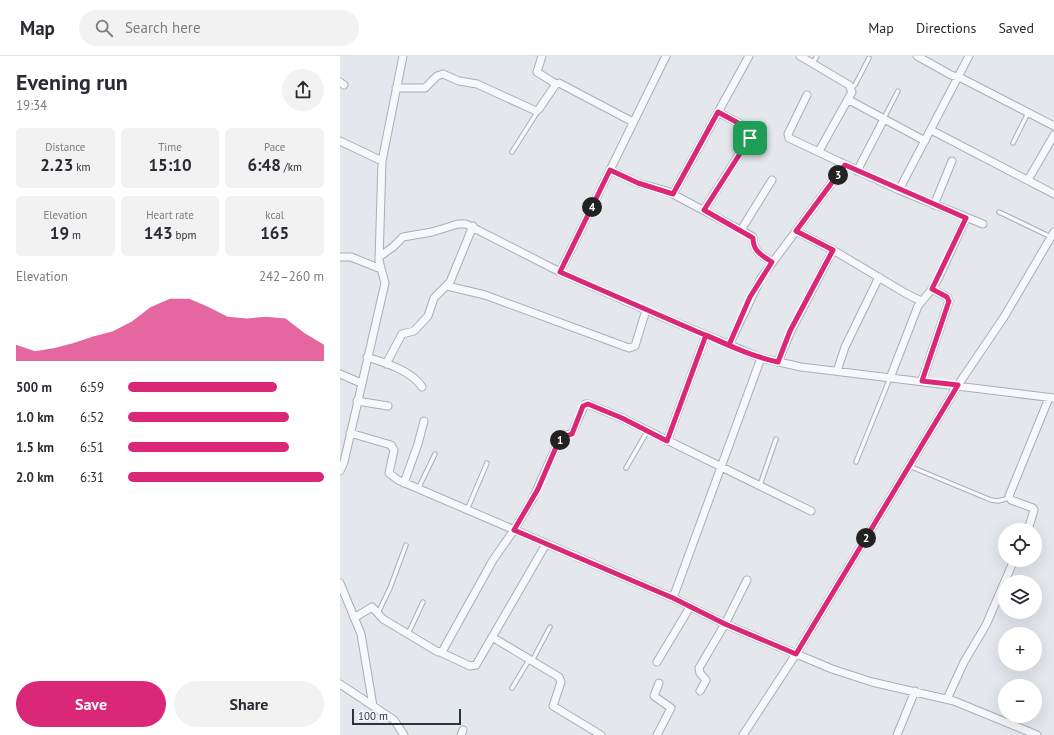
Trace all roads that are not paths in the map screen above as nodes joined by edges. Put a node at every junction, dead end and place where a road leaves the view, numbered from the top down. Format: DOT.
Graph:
graph roads {
  1 [pos="403,56"];
  2 [pos="542,56"];
  3 [pos="666,56"];
  4 [pos="749,56"];
  5 [pos="800,56"];
  6 [pos="817,56"];
  7 [pos="917,56"];
  8 [pos="969,56"];
  9 [pos="869,58"];
  10 [pos="812,63"];
  11 [pos="957,77"];
  12 [pos="556,84"];
  13 [pos="396,88"];
  14 [pos="851,88"];
  15 [pos="898,91"];
  16 [pos="807,95"];
  17 [pos="849,100"];
  18 [pos="539,109"];
  19 [pos="718,112"];
  20 [pos="1029,112"];
  21 [pos="884,119"];
  22 [pos="633,122"];
  23 [pos="1054,126"];
  24 [pos="931,130"];
  25 [pos="1054,135"];
  26 [pos="340,141"];
  27 [pos="925,141"];
  28 [pos="1013,143"];
  29 [pos="819,151"];
  30 [pos="512,152"];
  31 [pos="382,161"];
  32 [pos="952,161"];
  33 [pos="845,165"];
  34 [pos="610,170"];
  35 [pos="857,171"];
  36 [pos="772,180"];
  37 [pos="1028,180"];
  38 [pos="899,190"];
  39 [pos="673,194"];
  40 [pos="1054,194"];
  41 [pos="934,205"];
  42 [pos="704,210"];
  43 [pos="999,212"];
  44 [pos="966,218"];
  45 [pos="983,224"];
  46 [pos="473,226"];
  47 [pos="741,230"];
  48 [pos="796,231"];
  49 [pos="1052,234"];
  50 [pos="833,250"];
  51 [pos="340,257"];
  52 [pos="379,257"];
  53 [pos="772,262"];
  54 [pos="381,269"];
  55 [pos="560,272"];
  56 [pos="879,277"];
  57 [pos="447,286"];
  58 [pos="932,289"];
  59 [pos="921,301"];
  60 [pos="646,310"];
  61 [pos="706,335"];
  62 [pos="729,345"];
  63 [pos="367,357"];
  64 [pos="761,358"];
  65 [pos="778,362"];
  66 [pos="386,364"];
  67 [pos="837,371"];
  68 [pos="340,374"];
  69 [pos="890,378"];
  70 [pos="922,381"];
  71 [pos="361,383"];
  72 [pos="958,385"];
  73 [pos="422,386"];
  74 [pos="1051,398"];
  75 [pos="357,401"];
  76 [pos="388,406"];
  77 [pos="424,421"];
  78 [pos="648,430"];
  79 [pos="350,433"];
  80 [pos="776,439"];
  81 [pos="667,441"];
  82 [pos="435,454"];
  83 [pos="856,462"];
  84 [pos="487,463"];
  85 [pos="909,466"];
  86 [pos="626,468"];
  87 [pos="720,468"];
  88 [pos="340,471"];
  89 [pos="404,483"];
  90 [pos="760,485"];
  91 [pos="418,489"];
  92 [pos="1009,498"];
  93 [pos="467,510"];
  94 [pos="811,511"];
  95 [pos="1030,523"];
  96 [pos="514,530"];
  97 [pos="546,544"];
  98 [pos="406,545"];
  99 [pos="1011,567"];
  100 [pos="747,580"];
  101 [pos="341,586"];
  102 [pos="673,598"];
  103 [pos="423,602"];
  104 [pos="690,607"];
  105 [pos="378,613"];
  106 [pos="354,618"];
  107 [pos="725,624"];
  108 [pos="550,627"];
  109 [pos="408,634"];
  110 [pos="492,637"];
  111 [pos="440,652"];
  112 [pos="796,654"];
  113 [pos="530,660"];
  114 [pos="657,662"];
  115 [pos="659,683"];
  116 [pos="340,684"];
  117 [pos="512,688"];
  118 [pos="700,691"];
  119 [pos="915,691"];
  120 [pos="947,699"];
  121 [pos="373,706"];
  122 [pos="404,735"];
  123 [pos="601,735"];
  124 [pos="657,735"];
  125 [pos="743,735"];
  126 [pos="897,735"];
  127 [pos="1037,735"];
  1 -- 13 [label="street"];
  2 -- 12 [label="street"];
  3 -- 22 [label="street"];
  4 -- 19 [label="street"];
  5 -- 10 [label="street"];
  6 -- 10 [label="lane"];
  7 -- 11 [label="street"];
  8 -- 11 [label="street"];
  9 -- 14 [label="lane"];
  10 -- 14 [label="street"];
  11 -- 20 [label="street"];
  11 -- 24 [label="street"];
  12 -- 18 [label="street"];
  12 -- 22 [label="street"];
  13 -- 18 [label="street"];
  13 -- 31 [label="street"];
  14 -- 17 [label="street"];
  15 -- 21 [label="lane"];
  16 -- 29 [label="street"];
  17 -- 21 [label="street"];
  17 -- 29 [label="street"];
  18 -- 30 [label="lane"];
  19 -- 39 [label="street"];
  19 -- 42 [label="street"];
  20 -- 23 [label="street"];
  20 -- 28 [label="lane"];
  21 -- 27 [label="street"];
  21 -- 35 [label="street"];
  22 -- 34 [label="street"];
  24 -- 27 [label="street"];
  24 -- 37 [label="street"];
  25 -- 37 [label="street"];
  26 -- 31 [label="street"];
  27 -- 38 [label="street"];
  29 -- 33 [label="street"];
  31 -- 52 [label="street"];
  32 -- 41 [label="street"];
  33 -- 35 [label="street"];
  33 -- 48 [label="street"];
  34 -- 39 [label="street"];
  34 -- 55 [label="street"];
  35 -- 38 [label="street"];
  36 -- 47 [label="street"];
  37 -- 40 [label="street"];
  38 -- 41 [label="street"];
  39 -- 42 [label="street"];
  41 -- 44 [label="street"];
  42 -- 47 [label="street"];
  43 -- 49 [label="lane"];
  44 -- 45 [label="street"];
  44 -- 58 [label="street"];
  46 -- 52 [label="street"];
  46 -- 55 [label="street"];
  46 -- 57 [label="street"];
  47 -- 53 [label="street"];
  48 -- 50 [label="street"];
  48 -- 53 [label="street"];
  49 -- 72 [label="street"];
  50 -- 56 [label="street"];
  50 -- 65 [label="street"];
  51 -- 54 [label="street"];
  52 -- 54 [label="street"];
  53 -- 62 [label="street"];
  54 -- 63 [label="street"];
  55 -- 60 [label="street"];
  56 -- 59 [label="street"];
  56 -- 67 [label="street"];
  57 -- 60 [label="street"];
  57 -- 66 [label="street"];
  58 -- 59 [label="street"];
  58 -- 70 [label="street"];
  59 -- 69 [label="street"];
  60 -- 61 [label="street"];
  61 -- 62 [label="street"];
  61 -- 81 [label="street"];
  62 -- 64 [label="street"];
  63 -- 66 [label="street"];
  63 -- 71 [label="street"];
  64 -- 65 [label="street"];
  64 -- 87 [label="street"];
  65 -- 67 [label="street"];
  66 -- 73 [label="street"];
  67 -- 69 [label="street"];
  68 -- 71 [label="street"];
  69 -- 70 [label="street"];
  69 -- 83 [label="lane"];
  70 -- 72 [label="street"];
  71 -- 75 [label="street"];
  72 -- 74 [label="street"];
  72 -- 85 [label="street"];
  74 -- 92 [label="street"];
  75 -- 76 [label="street"];
  75 -- 79 [label="street"];
  77 -- 89 [label="street"];
  78 -- 81 [label="street"];
  78 -- 86 [label="lane"];
  78 -- 96 [label="street"];
  79 -- 88 [label="street"];
  79 -- 89 [label="street"];
  80 -- 90 [label="lane"];
  81 -- 87 [label="street"];
  82 -- 91 [label="lane"];
  84 -- 93 [label="lane"];
  85 -- 92 [label="lane"];
  85 -- 112 [label="street"];
  87 -- 90 [label="street"];
  87 -- 102 [label="street"];
  89 -- 91 [label="street"];
  90 -- 94 [label="street"];
  91 -- 93 [label="street"];
  92 -- 95 [label="street"];
  93 -- 96 [label="street"];
  96 -- 97 [label="street"];
  96 -- 111 [label="street"];
  97 -- 102 [label="street"];
  97 -- 110 [label="street"];
  98 -- 105 [label="lane"];
  99 -- 120 [label="street"];
  100 -- 107 [label="street"];
  101 -- 106 [label="street"];
  102 -- 104 [label="street"];
  103 -- 109 [label="lane"];
  104 -- 107 [label="street"];
  104 -- 114 [label="street"];
  105 -- 106 [label="street"];
  105 -- 109 [label="street"];
  106 -- 121 [label="street"];
  107 -- 112 [label="street"];
  107 -- 118 [label="street"];
  108 -- 113 [label="lane"];
  109 -- 111 [label="street"];
  110 -- 111 [label="street"];
  110 -- 113 [label="street"];
  112 -- 119 [label="street"];
  112 -- 125 [label="street"];
  113 -- 117 [label="lane"];
  113 -- 123 [label="street"];
  115 -- 124 [label="street"];
  116 -- 121 [label="street"];
  119 -- 120 [label="street"];
  119 -- 126 [label="street"];
  120 -- 127 [label="street"];
  121 -- 122 [label="street"];
}
